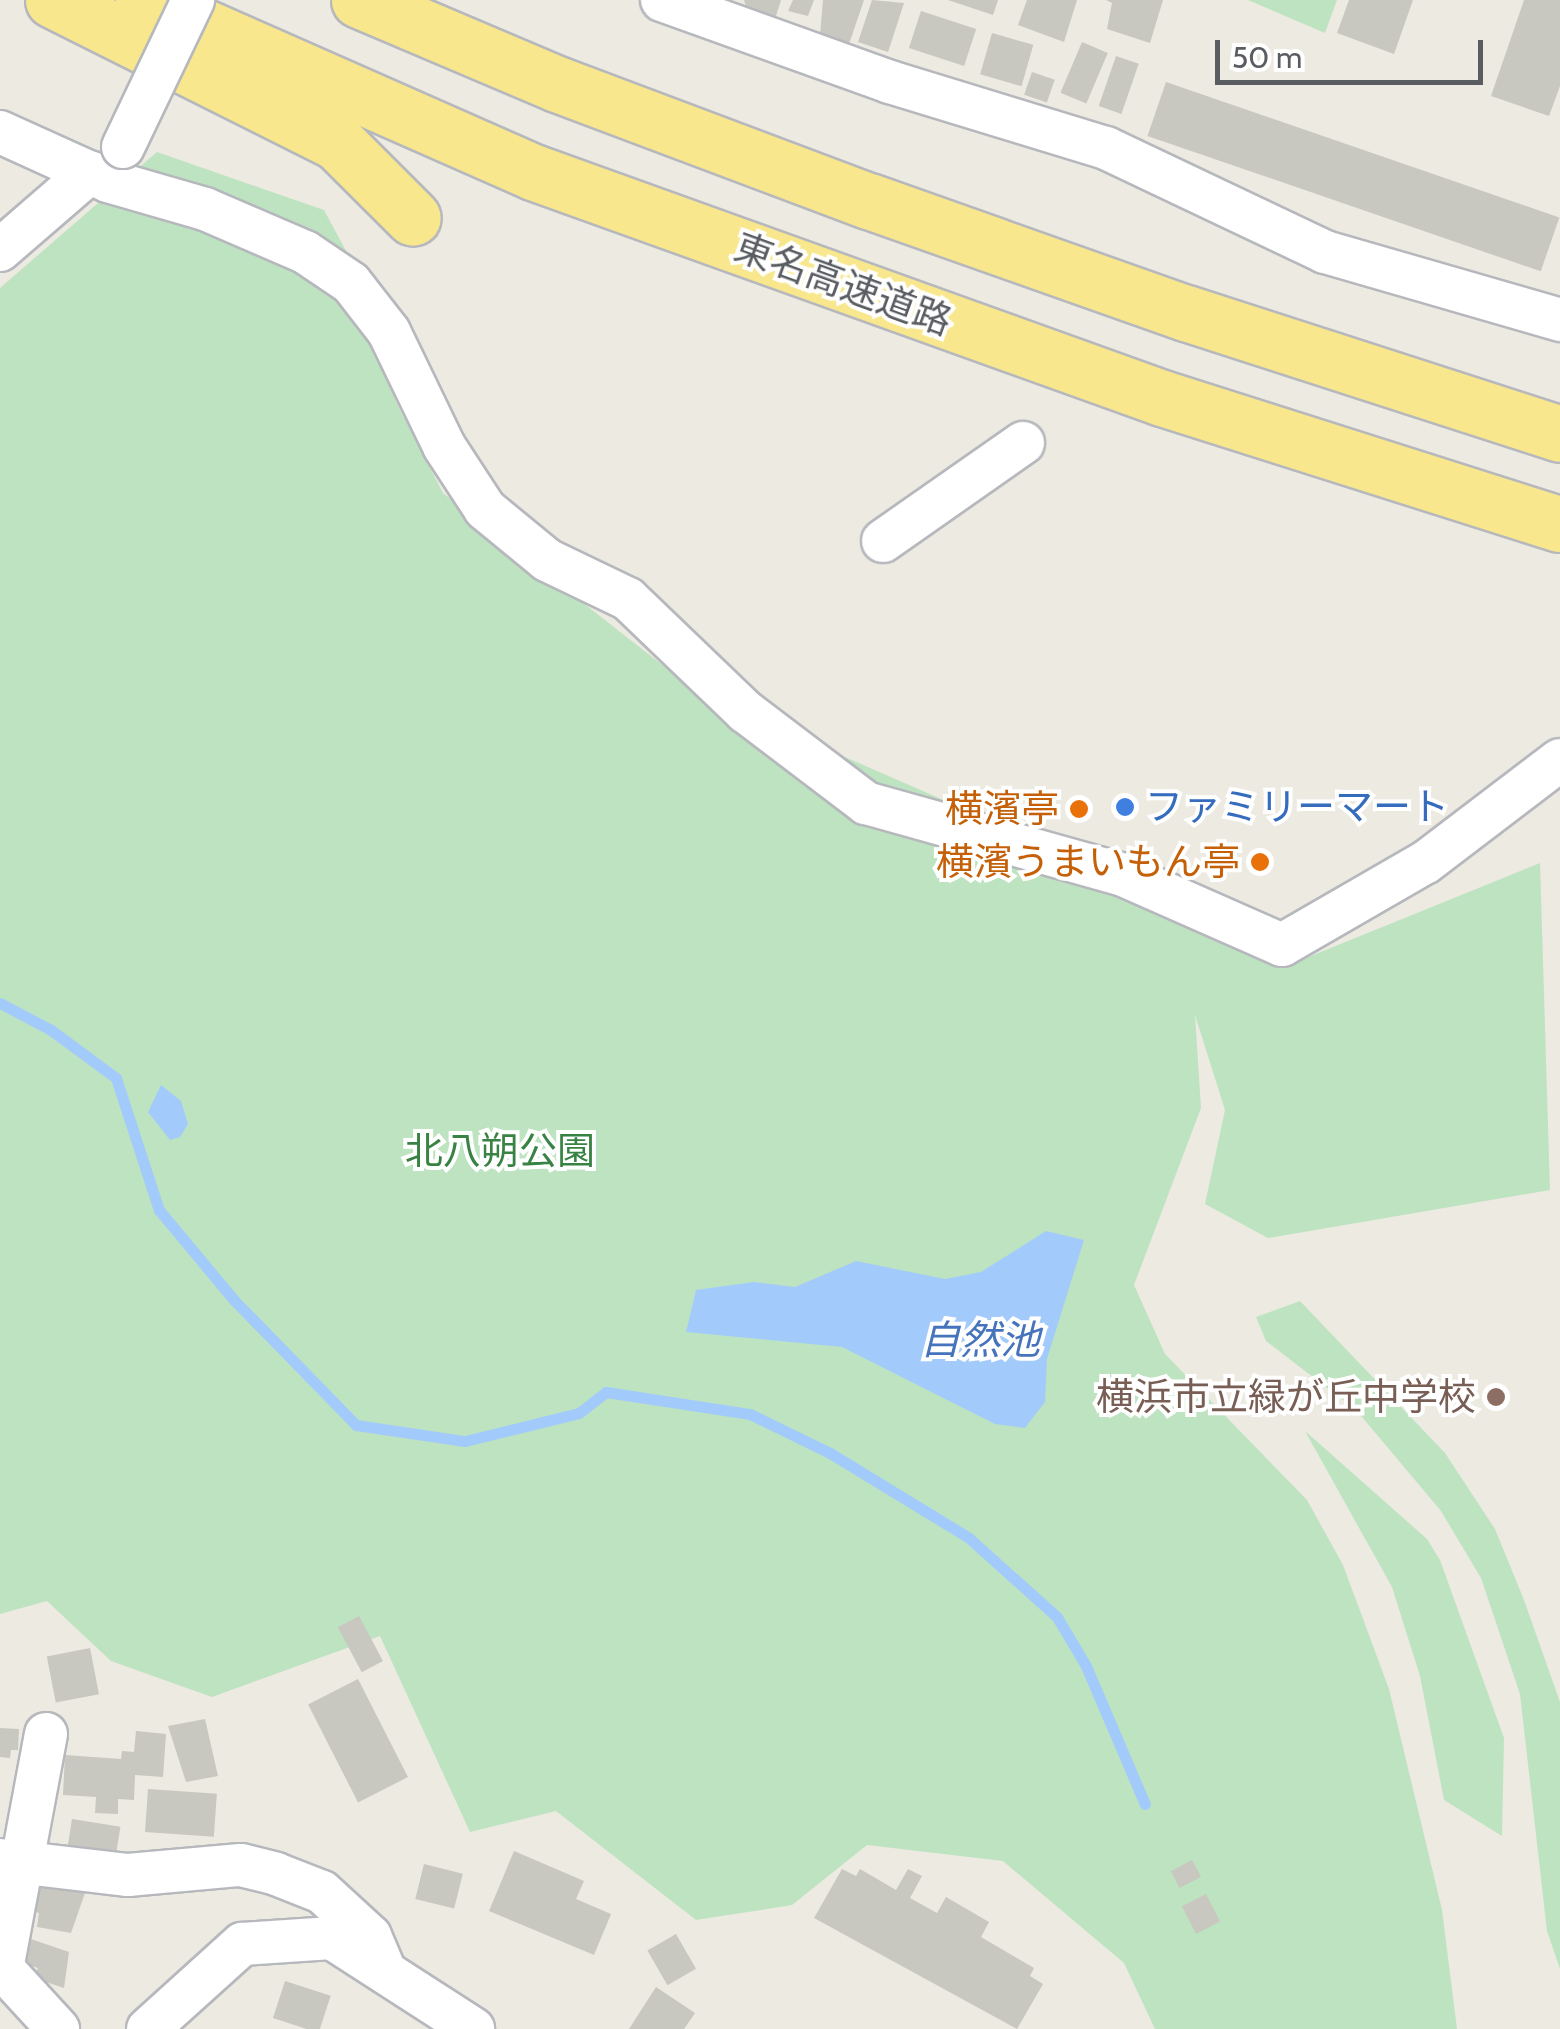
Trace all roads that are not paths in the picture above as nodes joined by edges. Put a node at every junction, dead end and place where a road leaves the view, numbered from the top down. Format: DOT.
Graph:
graph roads {
  1 [pos="53,0"];
  2 [pos="143,0"];
  3 [pos="192,0"];
  4 [pos="359,0"];
  5 [pos="689,6"];
  6 [pos="0,132"];
  7 [pos="107,167"];
  8 [pos="413,218"];
  9 [pos="0,250"];
  10 [pos="1560,320"];
  11 [pos="1560,434"];
  12 [pos="1023,443"];
  13 [pos="1560,524"];
  14 [pos="883,540"];
  15 [pos="1560,760"];
  16 [pos="46,1734"];
  17 [pos="10,1861"];
  18 [pos="384,1972"];
  19 [pos="58,2029"];
  20 [pos="148,2029"];
  21 [pos="473,2029"];
  1 -- 8 [label="highway"];
  2 -- 13 [label="highway, 東名高速道路"];
  3 -- 7 [label="street, bridge"];
  4 -- 11 [label="highway"];
  5 -- 10 [label="street"];
  6 -- 7 [label="street"];
  7 -- 9 [label="street"];
  7 -- 15 [label="street"];
  12 -- 14 [label="street"];
  16 -- 17 [label="street"];
  17 -- 18 [label="street"];
  17 -- 19 [label="street"];
  18 -- 20 [label="street"];
  18 -- 21 [label="street"];
}
